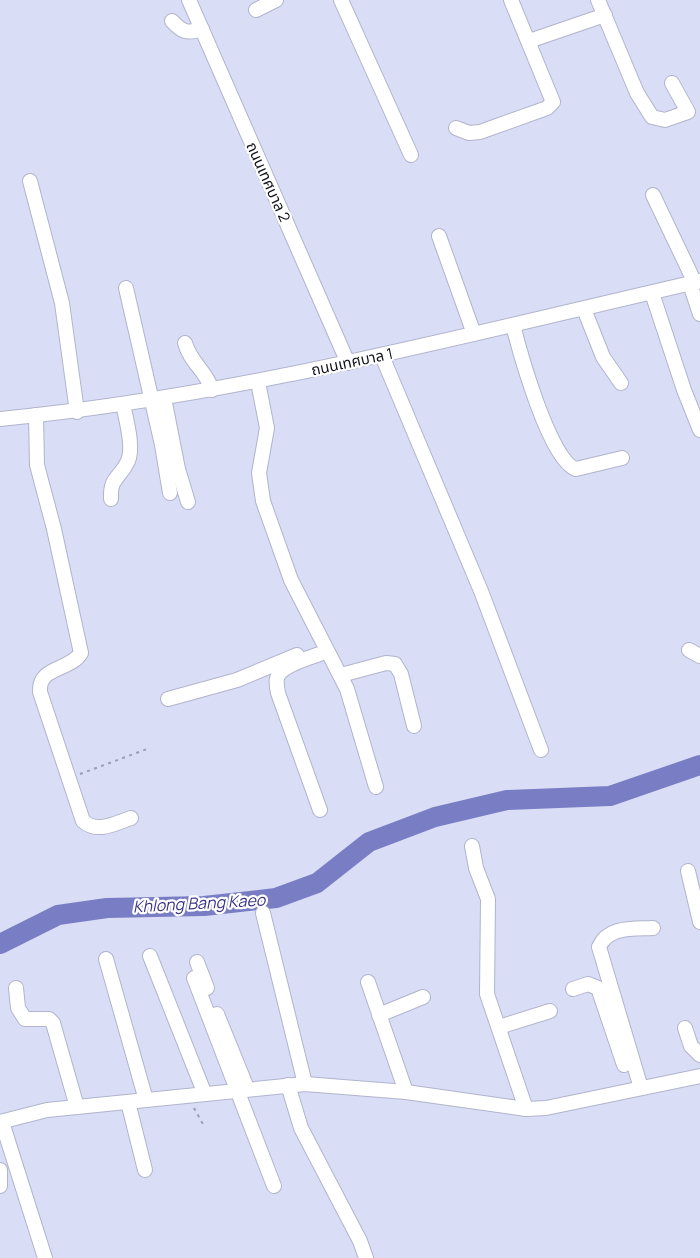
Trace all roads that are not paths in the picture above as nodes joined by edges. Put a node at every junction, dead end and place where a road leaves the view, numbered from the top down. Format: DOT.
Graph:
graph roads {
  1 [pos="189,0"];
  2 [pos="276,0"];
  3 [pos="341,0"];
  4 [pos="511,0"];
  5 [pos="598,0"];
  6 [pos="256,10"];
  7 [pos="605,15"];
  8 [pos="172,21"];
  9 [pos="202,29"];
  10 [pos="529,41"];
  11 [pos="672,83"];
  12 [pos="456,128"];
  13 [pos="411,155"];
  14 [pos="30,181"];
  15 [pos="653,195"];
  16 [pos="439,236"];
  17 [pos="695,283"];
  18 [pos="126,288"];
  19 [pos="652,293"];
  20 [pos="584,309"];
  21 [pos="700,314"];
  22 [pos="513,325"];
  23 [pos="474,334"];
  24 [pos="185,343"];
  25 [pos="382,356"];
  26 [pos="348,363"];
  27 [pos="258,382"];
  28 [pos="621,383"];
  29 [pos="212,390"];
  30 [pos="158,399"];
  31 [pos="123,404"];
  32 [pos="77,412"];
  33 [pos="36,416"];
  34 [pos="0,419"];
  35 [pos="700,430"];
  36 [pos="622,458"];
  37 [pos="170,493"];
  38 [pos="111,499"];
  39 [pos="188,502"];
  40 [pos="326,648"];
  41 [pos="341,675"];
  42 [pos="168,699"];
  43 [pos="414,726"];
  44 [pos="541,750"];
  45 [pos="376,787"];
  46 [pos="320,810"];
  47 [pos="131,818"];
  48 [pos="472,846"];
  49 [pos="688,871"];
  50 [pos="263,914"];
  51 [pos="700,922"];
  52 [pos="653,927"];
  53 [pos="150,956"];
  54 [pos="106,959"];
  55 [pos="197,962"];
  56 [pos="194,978"];
  57 [pos="368,982"];
  58 [pos="16,988"];
  59 [pos="573,989"];
  60 [pos="423,997"];
  61 [pos="550,1011"];
  62 [pos="380,1015"];
  63 [pos="499,1027"];
  64 [pos="685,1028"];
  65 [pos="700,1055"];
  66 [pos="700,1076"];
  67 [pos="305,1084"];
  68 [pos="288,1085"];
  69 [pos="242,1089"];
  70 [pos="637,1089"];
  71 [pos="204,1092"];
  72 [pos="406,1092"];
  73 [pos="146,1100"];
  74 [pos="128,1102"];
  75 [pos="77,1107"];
  76 [pos="526,1109"];
  77 [pos="1,1122"];
  78 [pos="0,1170"];
  79 [pos="145,1170"];
  80 [pos="0,1186"];
  81 [pos="274,1186"];
  82 [pos="45,1258"];
  83 [pos="366,1258"];
  1 -- 9 [label="street, ถนนเทศบาล 2"];
  2 -- 6 [label="street"];
  3 -- 13 [label="street"];
  4 -- 10 [label="street"];
  5 -- 7 [label="street"];
  7 -- 10 [label="street"];
  7 -- 11 [label="street"];
  8 -- 9 [label="street"];
  9 -- 26 [label="street, ถนนเทศบาล 2"];
  10 -- 12 [label="street"];
  14 -- 32 [label="street"];
  15 -- 17 [label="street"];
  16 -- 23 [label="street"];
  17 -- 19 [label="street, ถนนเทศบาล 1"];
  17 -- 21 [label="street"];
  18 -- 30 [label="street"];
  19 -- 20 [label="street, ถนนเทศบาล 1"];
  19 -- 35 [label="street"];
  20 -- 22 [label="street, ถนนเทศบาล 1"];
  20 -- 28 [label="street"];
  22 -- 23 [label="street, ถนนเทศบาล 1"];
  22 -- 36 [label="street"];
  23 -- 25 [label="street, ถนนเทศบาล 1"];
  24 -- 29 [label="street"];
  25 -- 26 [label="street, ถนนเทศบาล 1"];
  25 -- 44 [label="street"];
  26 -- 27 [label="street, ถนนเทศบาล 1"];
  27 -- 29 [label="street, ถนนเทศบาล 1"];
  27 -- 40 [label="street"];
  29 -- 30 [label="street, ถนนเทศบาล 1"];
  30 -- 31 [label="street, ถนนเทศบาล 1"];
  30 -- 37 [label="street"];
  30 -- 39 [label="street"];
  31 -- 32 [label="street, ถนนเทศบาล 1"];
  31 -- 38 [label="street"];
  32 -- 33 [label="street, ถนนเทศบาล 1"];
  33 -- 34 [label="street, ถนนเทศบาล 1"];
  33 -- 47 [label="street"];
  40 -- 41 [label="street"];
  40 -- 42 [label="street"];
  40 -- 46 [label="street"];
  41 -- 43 [label="street"];
  41 -- 45 [label="street"];
  48 -- 63 [label="street"];
  49 -- 51 [label="street"];
  50 -- 67 [label="street"];
  52 -- 70 [label="street"];
  53 -- 71 [label="street"];
  54 -- 73 [label="street"];
  55 -- 69 [label="street"];
  56 -- 69 [label="street"];
  57 -- 62 [label="street"];
  58 -- 75 [label="street"];
  59 -- 70 [label="street"];
  60 -- 62 [label="street"];
  61 -- 63 [label="street"];
  62 -- 72 [label="street"];
  63 -- 76 [label="street"];
  64 -- 65 [label="street"];
  66 -- 70 [label="street"];
  67 -- 68 [label="street"];
  67 -- 72 [label="street"];
  68 -- 69 [label="street"];
  68 -- 83 [label="street"];
  69 -- 71 [label="street"];
  69 -- 81 [label="street"];
  70 -- 76 [label="street"];
  71 -- 73 [label="street"];
  72 -- 76 [label="street"];
  73 -- 74 [label="street"];
  74 -- 75 [label="street"];
  74 -- 79 [label="street"];
  75 -- 77 [label="street"];
  77 -- 82 [label="street"];
  78 -- 80 [label="street"];
}
